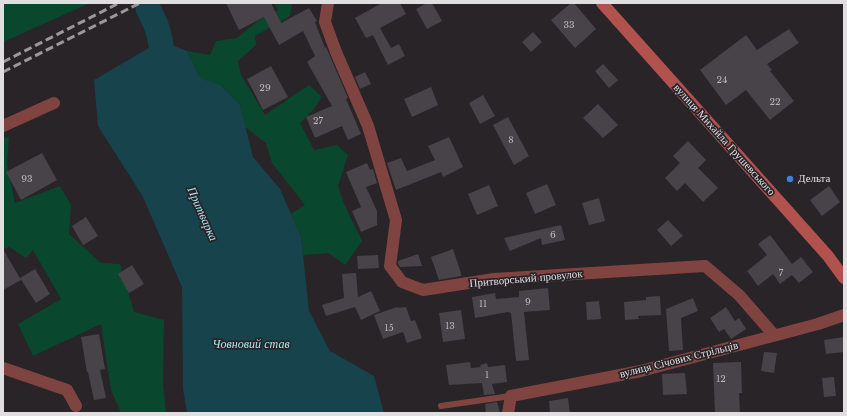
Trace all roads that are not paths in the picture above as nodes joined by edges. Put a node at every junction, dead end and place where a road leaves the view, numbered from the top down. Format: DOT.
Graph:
graph roads {
  1 [pos="602,3"];
  2 [pos="327,4"];
  3 [pos="54,103"];
  4 [pos="3,126"];
  5 [pos="844,278"];
  6 [pos="844,315"];
  7 [pos="774,335"];
  8 [pos="3,368"];
  9 [pos="511,396"];
  10 [pos="76,406"];
  11 [pos="441,406"];
  12 [pos="508,413"];
  1 -- 5 [label="street, вулиця Михайла Грушевського"];
  2 -- 7 [label="street, Притворський провулок"];
  3 -- 4 [label="street"];
  6 -- 7 [label="street, вулиця Січових Стрільців"];
  7 -- 9 [label="street, вулиця Січових Стрільців"];
  8 -- 10 [label="street"];
  9 -- 11 [label="lane"];
  9 -- 12 [label="street"];
}
